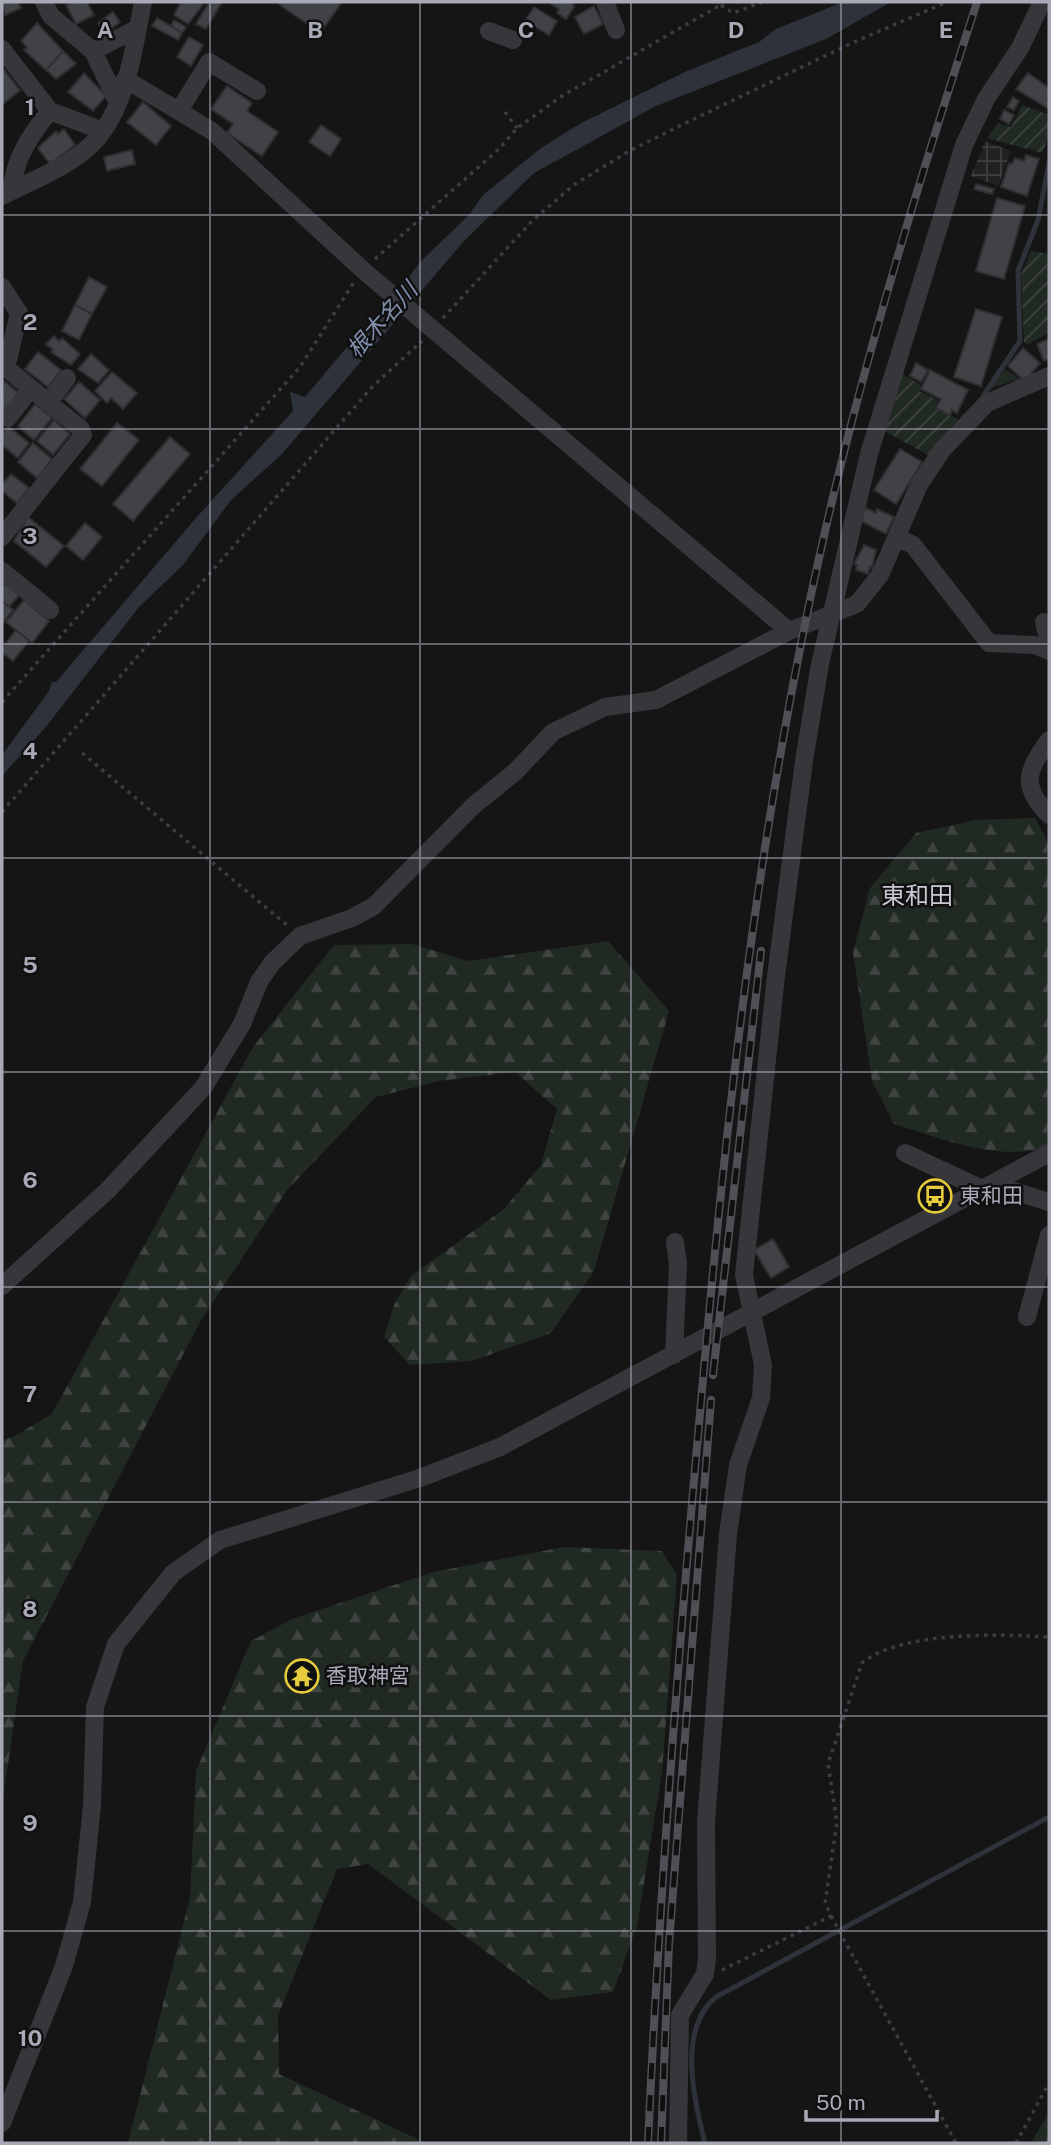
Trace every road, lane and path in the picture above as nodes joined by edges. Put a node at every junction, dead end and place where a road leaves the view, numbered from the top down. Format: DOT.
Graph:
graph roads {
  1 [pos="44,2"];
  2 [pos="143,2"];
  3 [pos="605,2"];
  4 [pos="762,2"];
  5 [pos="947,2"];
  6 [pos="1042,2"];
  7 [pos="720,3"];
  8 [pos="138,28"];
  9 [pos="615,30"];
  10 [pos="489,31"];
  11 [pos="513,40"];
  12 [pos="2,49"];
  13 [pos="93,51"];
  14 [pos="125,79"];
  15 [pos="257,91"];
  16 [pos="117,101"];
  17 [pos="50,111"];
  18 [pos="179,111"];
  19 [pos="505,112"];
  20 [pos="517,128"];
  21 [pos="103,131"];
  22 [pos="7,193"];
  23 [pos="363,270"];
  24 [pos="2,287"];
  25 [pos="433,327"];
  26 [pos="1049,376"];
  27 [pos="66,378"];
  28 [pos="30,390"];
  29 [pos="48,403"];
  30 [pos="8,418"];
  31 [pos="2,537"];
  32 [pos="898,538"];
  33 [pos="2,571"];
  34 [pos="50,610"];
  35 [pos="831,617"];
  36 [pos="1044,622"];
  37 [pos="789,631"];
  38 [pos="1049,642"];
  39 [pos="1049,651"];
  40 [pos="2,702"];
  41 [pos="1049,740"];
  42 [pos="82,753"];
  43 [pos="2,812"];
  44 [pos="1049,814"];
  45 [pos="300,936"];
  46 [pos="905,1153"];
  47 [pos="1049,1153"];
  48 [pos="987,1186"];
  49 [pos="1049,1202"];
  50 [pos="1049,1235"];
  51 [pos="675,1242"];
  52 [pos="2,1286"];
  53 [pos="751,1312"];
  54 [pos="1027,1317"];
  55 [pos="674,1355"];
  56 [pos="1049,1637"];
  57 [pos="831,1916"];
  58 [pos="701,1980"];
  59 [pos="1049,2083"];
  60 [pos="2,2123"];
  61 [pos="678,2143"];
  62 [pos="956,2143"];
  63 [pos="1016,2143"];
  1 -- 13 [label="street"];
  2 -- 8 [label="street"];
  3 -- 9 [label="street"];
  4 -- 7 [label="path"];
  5 -- 25 [label="path"];
  6 -- 35 [label="street"];
  7 -- 20 [label="path"];
  8 -- 13 [label="street"];
  8 -- 14 [label="street"];
  10 -- 11 [label="street"];
  12 -- 17 [label="street"];
  13 -- 16 [label="street"];
  14 -- 16 [label="street"];
  14 -- 18 [label="street"];
  15 -- 18 [label="street"];
  16 -- 21 [label="street"];
  17 -- 21 [label="street"];
  17 -- 22 [label="street"];
  18 -- 23 [label="street"];
  19 -- 20 [label="path"];
  20 -- 23 [label="path"];
  21 -- 22 [label="street"];
  23 -- 25 [label="street"];
  23 -- 40 [label="path"];
  24 -- 28 [label="street"];
  25 -- 37 [label="street"];
  25 -- 43 [label="path"];
  26 -- 32 [label="street"];
  27 -- 29 [label="street"];
  28 -- 29 [label="street"];
  28 -- 30 [label="street"];
  29 -- 31 [label="street"];
  32 -- 35 [label="street"];
  32 -- 39 [label="street"];
  33 -- 34 [label="street"];
  35 -- 37 [label="street"];
  35 -- 53 [label="street"];
  36 -- 38 [label="street"];
  37 -- 45 [label="street"];
  41 -- 44 [label="street"];
  42 -- 45 [label="path"];
  45 -- 52 [label="street"];
  46 -- 48 [label="street"];
  47 -- 48 [label="street"];
  48 -- 49 [label="street"];
  48 -- 53 [label="street"];
  50 -- 54 [label="street"];
  51 -- 55 [label="street"];
  53 -- 55 [label="street"];
  53 -- 58 [label="street"];
  55 -- 60 [label="street"];
  56 -- 57 [label="path"];
  57 -- 58 [label="path"];
  57 -- 62 [label="path"];
  58 -- 61 [label="street"];
  59 -- 63 [label="path"];
}
